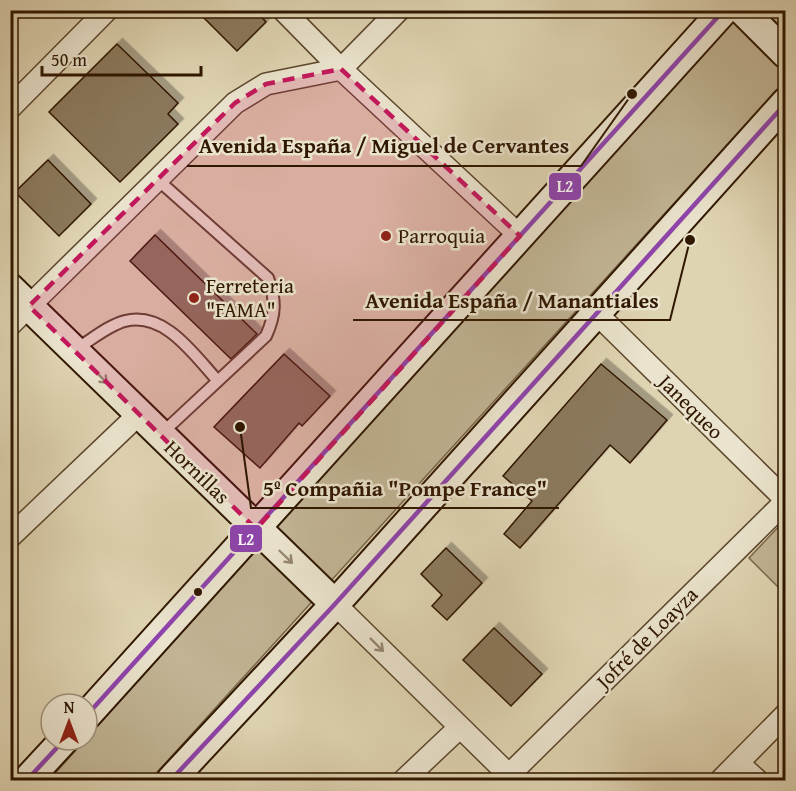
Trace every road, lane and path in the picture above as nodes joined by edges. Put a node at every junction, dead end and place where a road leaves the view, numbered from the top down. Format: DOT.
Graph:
graph roads {
  1 [pos="107,10"];
  2 [pos="283,10"];
  3 [pos="399,10"];
  4 [pos="724,10"];
  5 [pos="742,10"];
  6 [pos="786,54"];
  7 [pos="341,69"];
  8 [pos="786,102"];
  9 [pos="10,108"];
  10 [pos="158,180"];
  11 [pos="520,236"];
  12 [pos="17,306"];
  13 [pos="596,313"];
  14 [pos="74,350"];
  15 [pos="218,381"];
  16 [pos="138,415"];
  17 [pos="160,435"];
  18 [pos="786,501"];
  19 [pos="256,529"];
  20 [pos="10,537"];
  21 [pos="335,604"];
  22 [pos="99,702"];
  23 [pos="786,714"];
  24 [pos="460,727"];
  25 [pos="53,752"];
  26 [pos="738,763"];
  27 [pos="511,778"];
  28 [pos="27,780"];
  29 [pos="171,780"];
  30 [pos="404,780"];
  31 [pos="721,780"];
  32 [pos="757,780"];
  1 -- 9 [label="street"];
  2 -- 7 [label="street"];
  3 -- 7 [label="street"];
  4 -- 11 [label="main road"];
  5 -- 6 [label="main road"];
  7 -- 10 [label="street"];
  7 -- 11 [label="street"];
  8 -- 13 [label="main road"];
  10 -- 12 [label="street"];
  10 -- 15 [label="lane"];
  11 -- 19 [label="main road"];
  12 -- 14 [label="main road, Hornillas"];
  13 -- 18 [label="street, Janequeo"];
  13 -- 21 [label="main road"];
  14 -- 15 [label="lane"];
  14 -- 16 [label="main road, Hornillas, one-way"];
  15 -- 17 [label="lane"];
  16 -- 17 [label="main road, Hornillas"];
  16 -- 20 [label="street"];
  17 -- 19 [label="main road, Hornillas"];
  18 -- 27 [label="street, Jofré de Loayza"];
  19 -- 21 [label="main road, Hornillas, one-way"];
  19 -- 22 [label="main road"];
  21 -- 24 [label="street, Hornillas, one-way"];
  21 -- 29 [label="main road"];
  23 -- 26 [label="street"];
  24 -- 27 [label="street, Hornillas"];
  24 -- 30 [label="street"];
  25 -- 28 [label="main road"];
  26 -- 31 [label="street"];
  26 -- 32 [label="street"];
}
